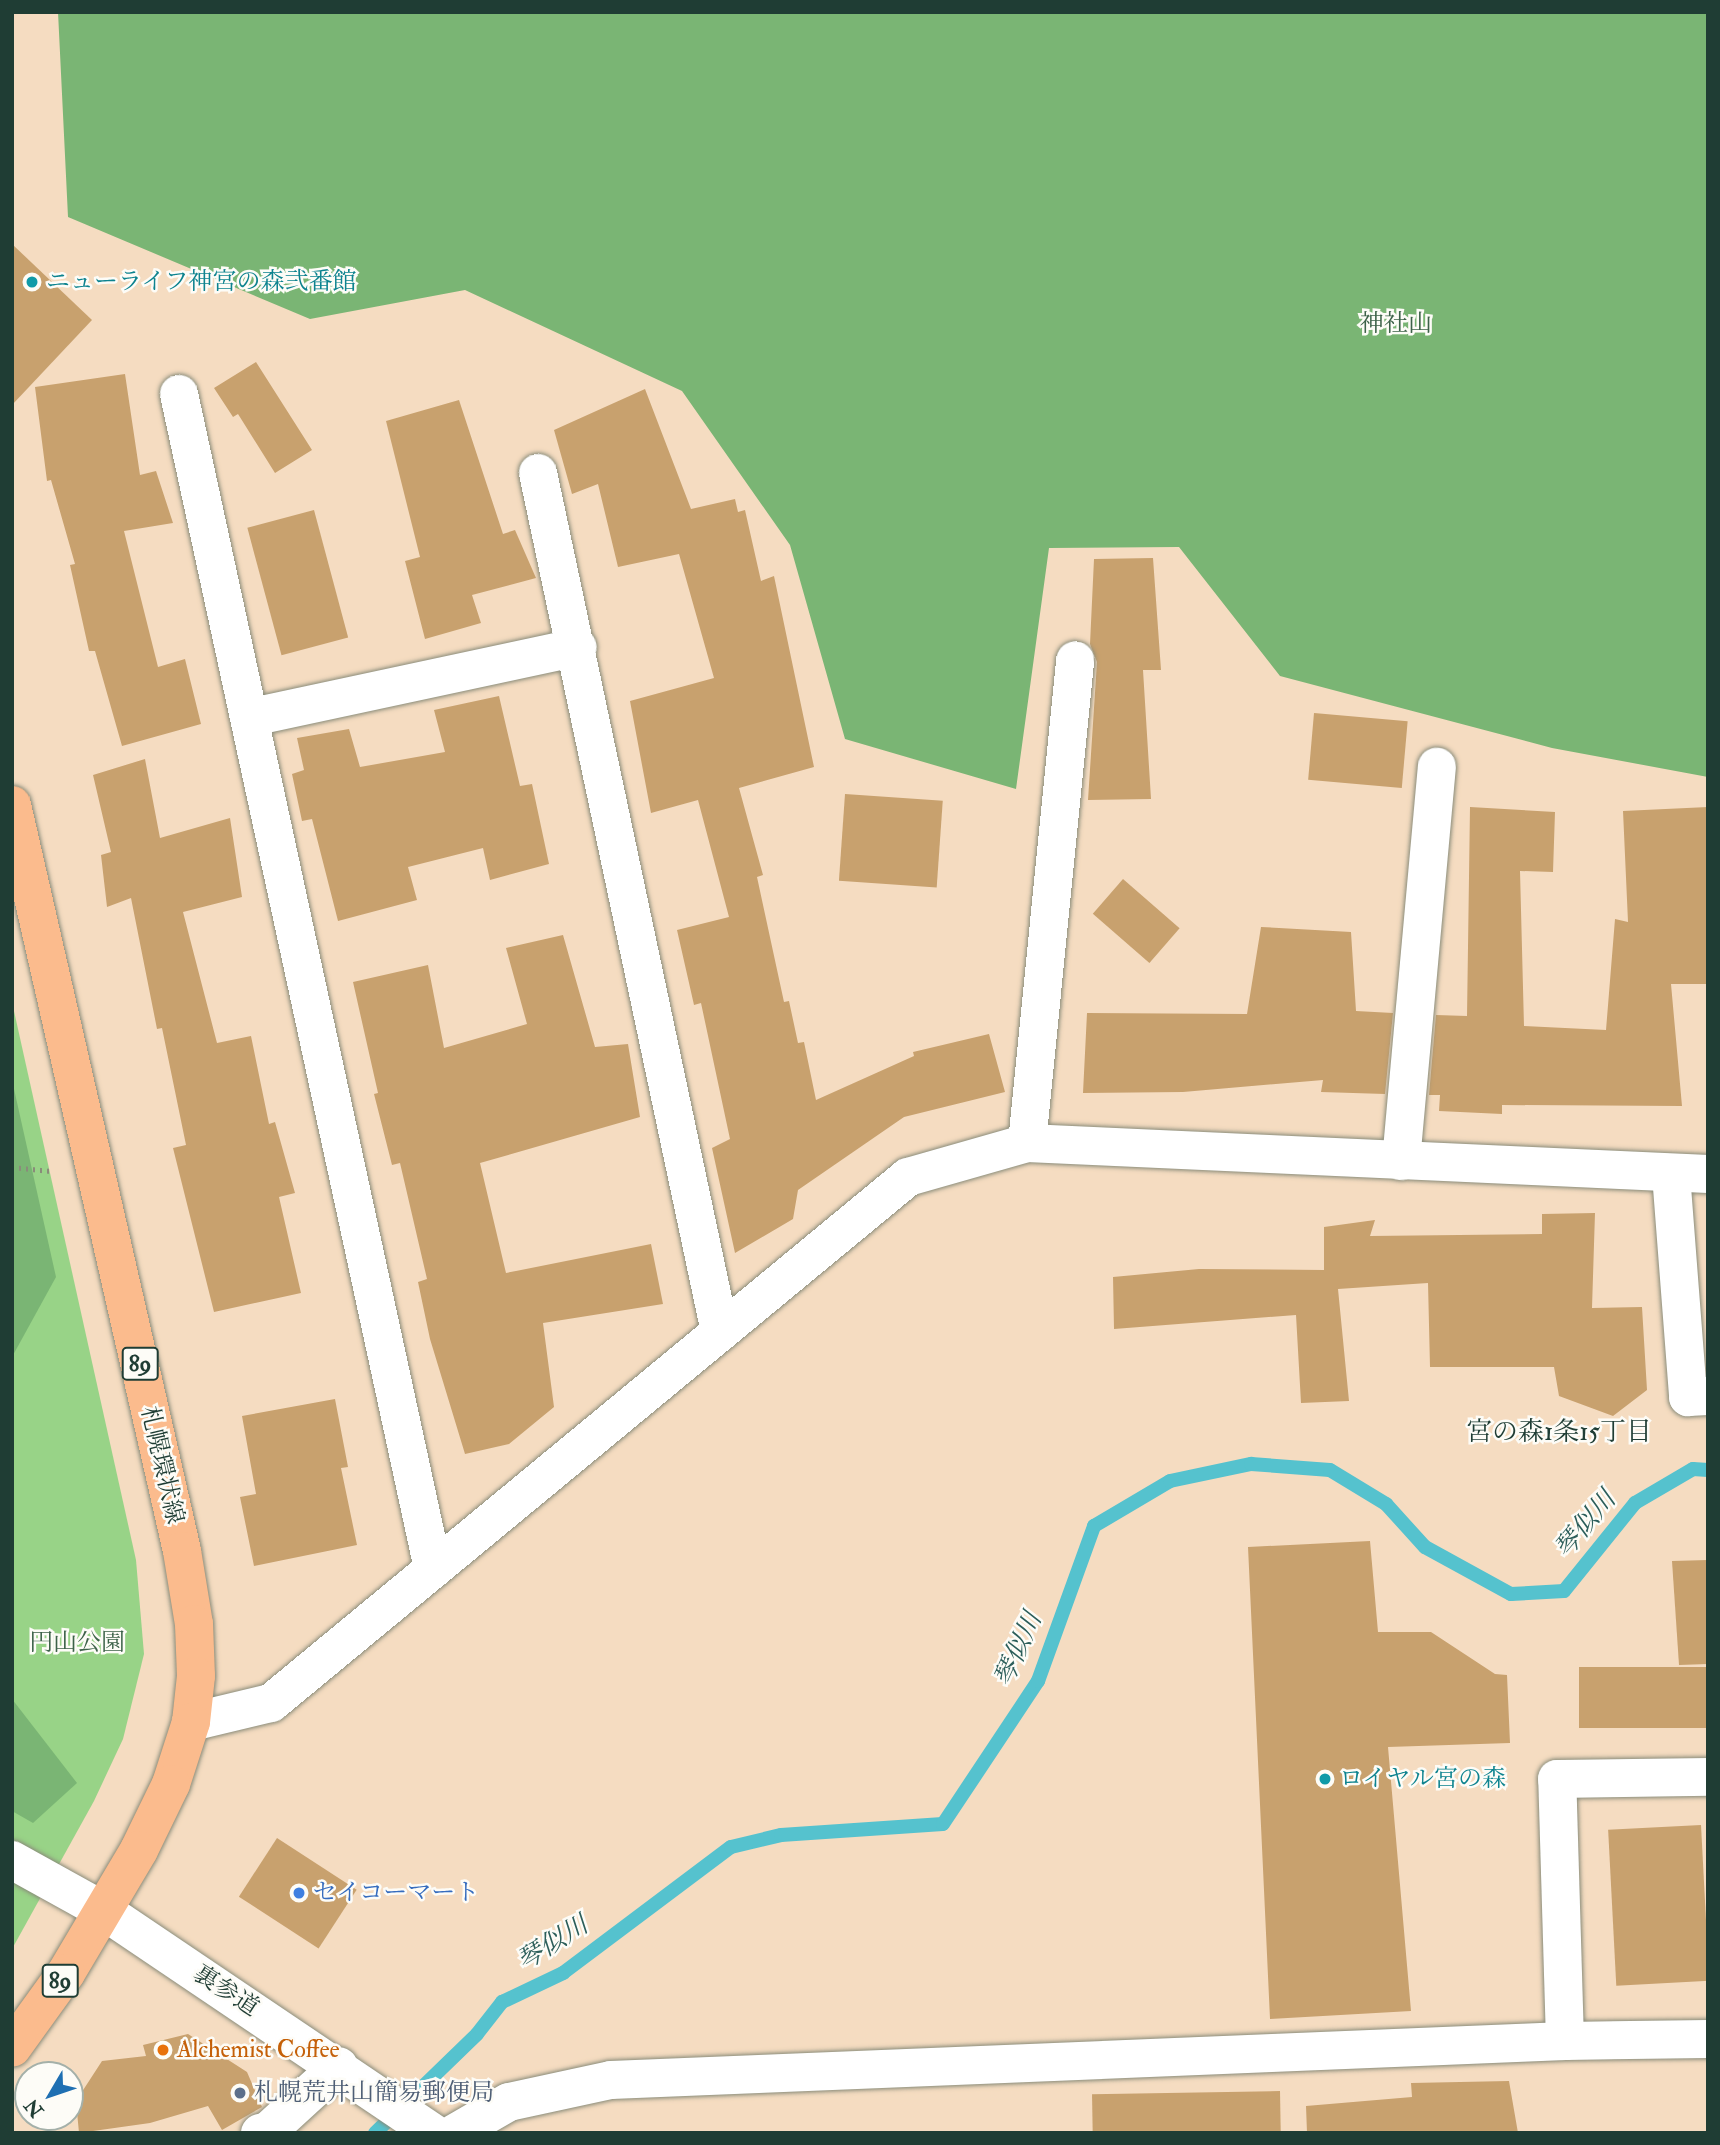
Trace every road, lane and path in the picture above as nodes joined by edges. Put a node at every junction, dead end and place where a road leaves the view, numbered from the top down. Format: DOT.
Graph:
graph roads {
  1 [pos="179,394"];
  2 [pos="538,473"];
  3 [pos="578,647"];
  4 [pos="1075,660"];
  5 [pos="252,717"];
  6 [pos="1437,767"];
  7 [pos="12,805"];
  8 [pos="1027,1143"];
  9 [pos="1401,1161"];
  10 [pos="1690,1174"];
  11 [pos="720,1332"];
  12 [pos="1708,1396"];
  13 [pos="433,1569"];
  14 [pos="191,1722"];
  15 [pos="1708,1777"];
  16 [pos="12,1860"];
  17 [pos="104,1911"];
  18 [pos="1708,2039"];
  19 [pos="1565,2040"];
  20 [pos="12,2048"];
  21 [pos="339,2066"];
  22 [pos="260,2133"];
  23 [pos="433,2133"];
  24 [pos="455,2133"];
  1 -- 5 [label="street"];
  2 -- 3 [label="street"];
  3 -- 5 [label="street"];
  3 -- 11 [label="street"];
  4 -- 8 [label="street"];
  5 -- 13 [label="street"];
  6 -- 9 [label="street"];
  7 -- 14 [label="main road, 札幌環状線 / 89"];
  8 -- 9 [label="street"];
  8 -- 11 [label="street"];
  9 -- 10 [label="street"];
  10 -- 12 [label="street"];
  11 -- 13 [label="street"];
  13 -- 14 [label="street"];
  14 -- 17 [label="main road, 札幌環状線 / 89"];
  15 -- 19 [label="street"];
  16 -- 17 [label="street, 裏参道"];
  17 -- 20 [label="main road, 札幌環状線 / 89"];
  17 -- 21 [label="street, 裏参道"];
  18 -- 19 [label="street"];
  19 -- 24 [label="street"];
  21 -- 22 [label="street"];
  21 -- 23 [label="street, 裏参道"];
}
